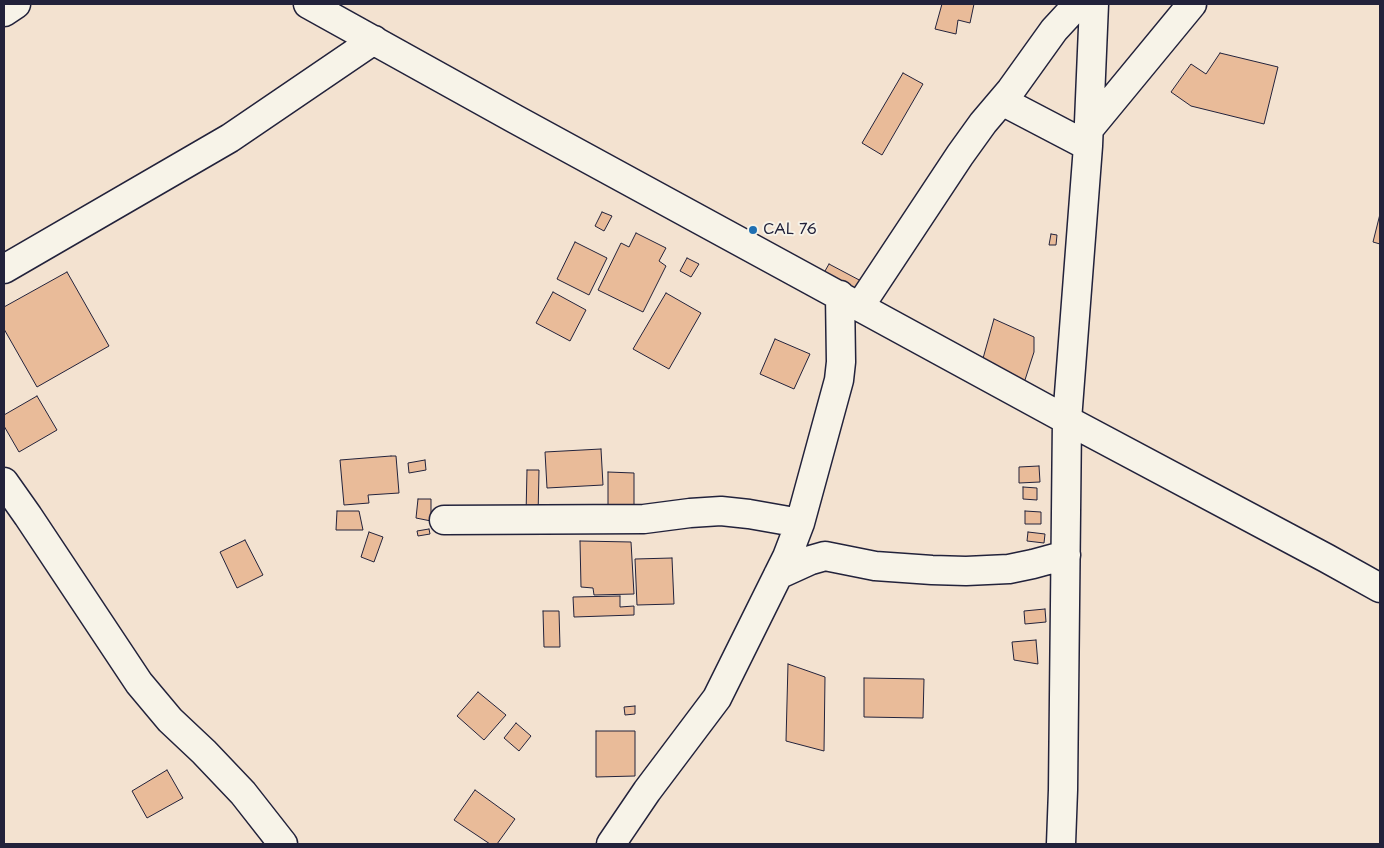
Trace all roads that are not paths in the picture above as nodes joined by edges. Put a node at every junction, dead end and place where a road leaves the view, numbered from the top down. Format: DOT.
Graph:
graph roads {
  1 [pos="16,4"];
  2 [pos="308,4"];
  3 [pos="1078,4"];
  4 [pos="1094,4"];
  5 [pos="1192,4"];
  6 [pos="4,12"];
  7 [pos="374,40"];
  8 [pos="1002,101"];
  9 [pos="1089,138"];
  10 [pos="4,269"];
  11 [pos="850,301"];
  12 [pos="1067,420"];
  13 [pos="6,491"];
  14 [pos="444,520"];
  15 [pos="800,523"];
  16 [pos="1066,555"];
  17 [pos="778,575"];
  18 [pos="1380,588"];
  19 [pos="283,844"];
  20 [pos="611,844"];
  21 [pos="1061,844"];
  1 -- 6 [label="street"];
  2 -- 7 [label="street"];
  3 -- 8 [label="street"];
  4 -- 9 [label="street"];
  5 -- 9 [label="street"];
  7 -- 10 [label="street"];
  7 -- 11 [label="street"];
  8 -- 9 [label="street"];
  8 -- 11 [label="street"];
  9 -- 12 [label="street"];
  11 -- 12 [label="street"];
  11 -- 15 [label="street"];
  12 -- 16 [label="street"];
  12 -- 18 [label="street"];
  13 -- 19 [label="street"];
  14 -- 15 [label="street"];
  15 -- 17 [label="street"];
  16 -- 17 [label="street"];
  16 -- 21 [label="street"];
  17 -- 20 [label="street"];
}
